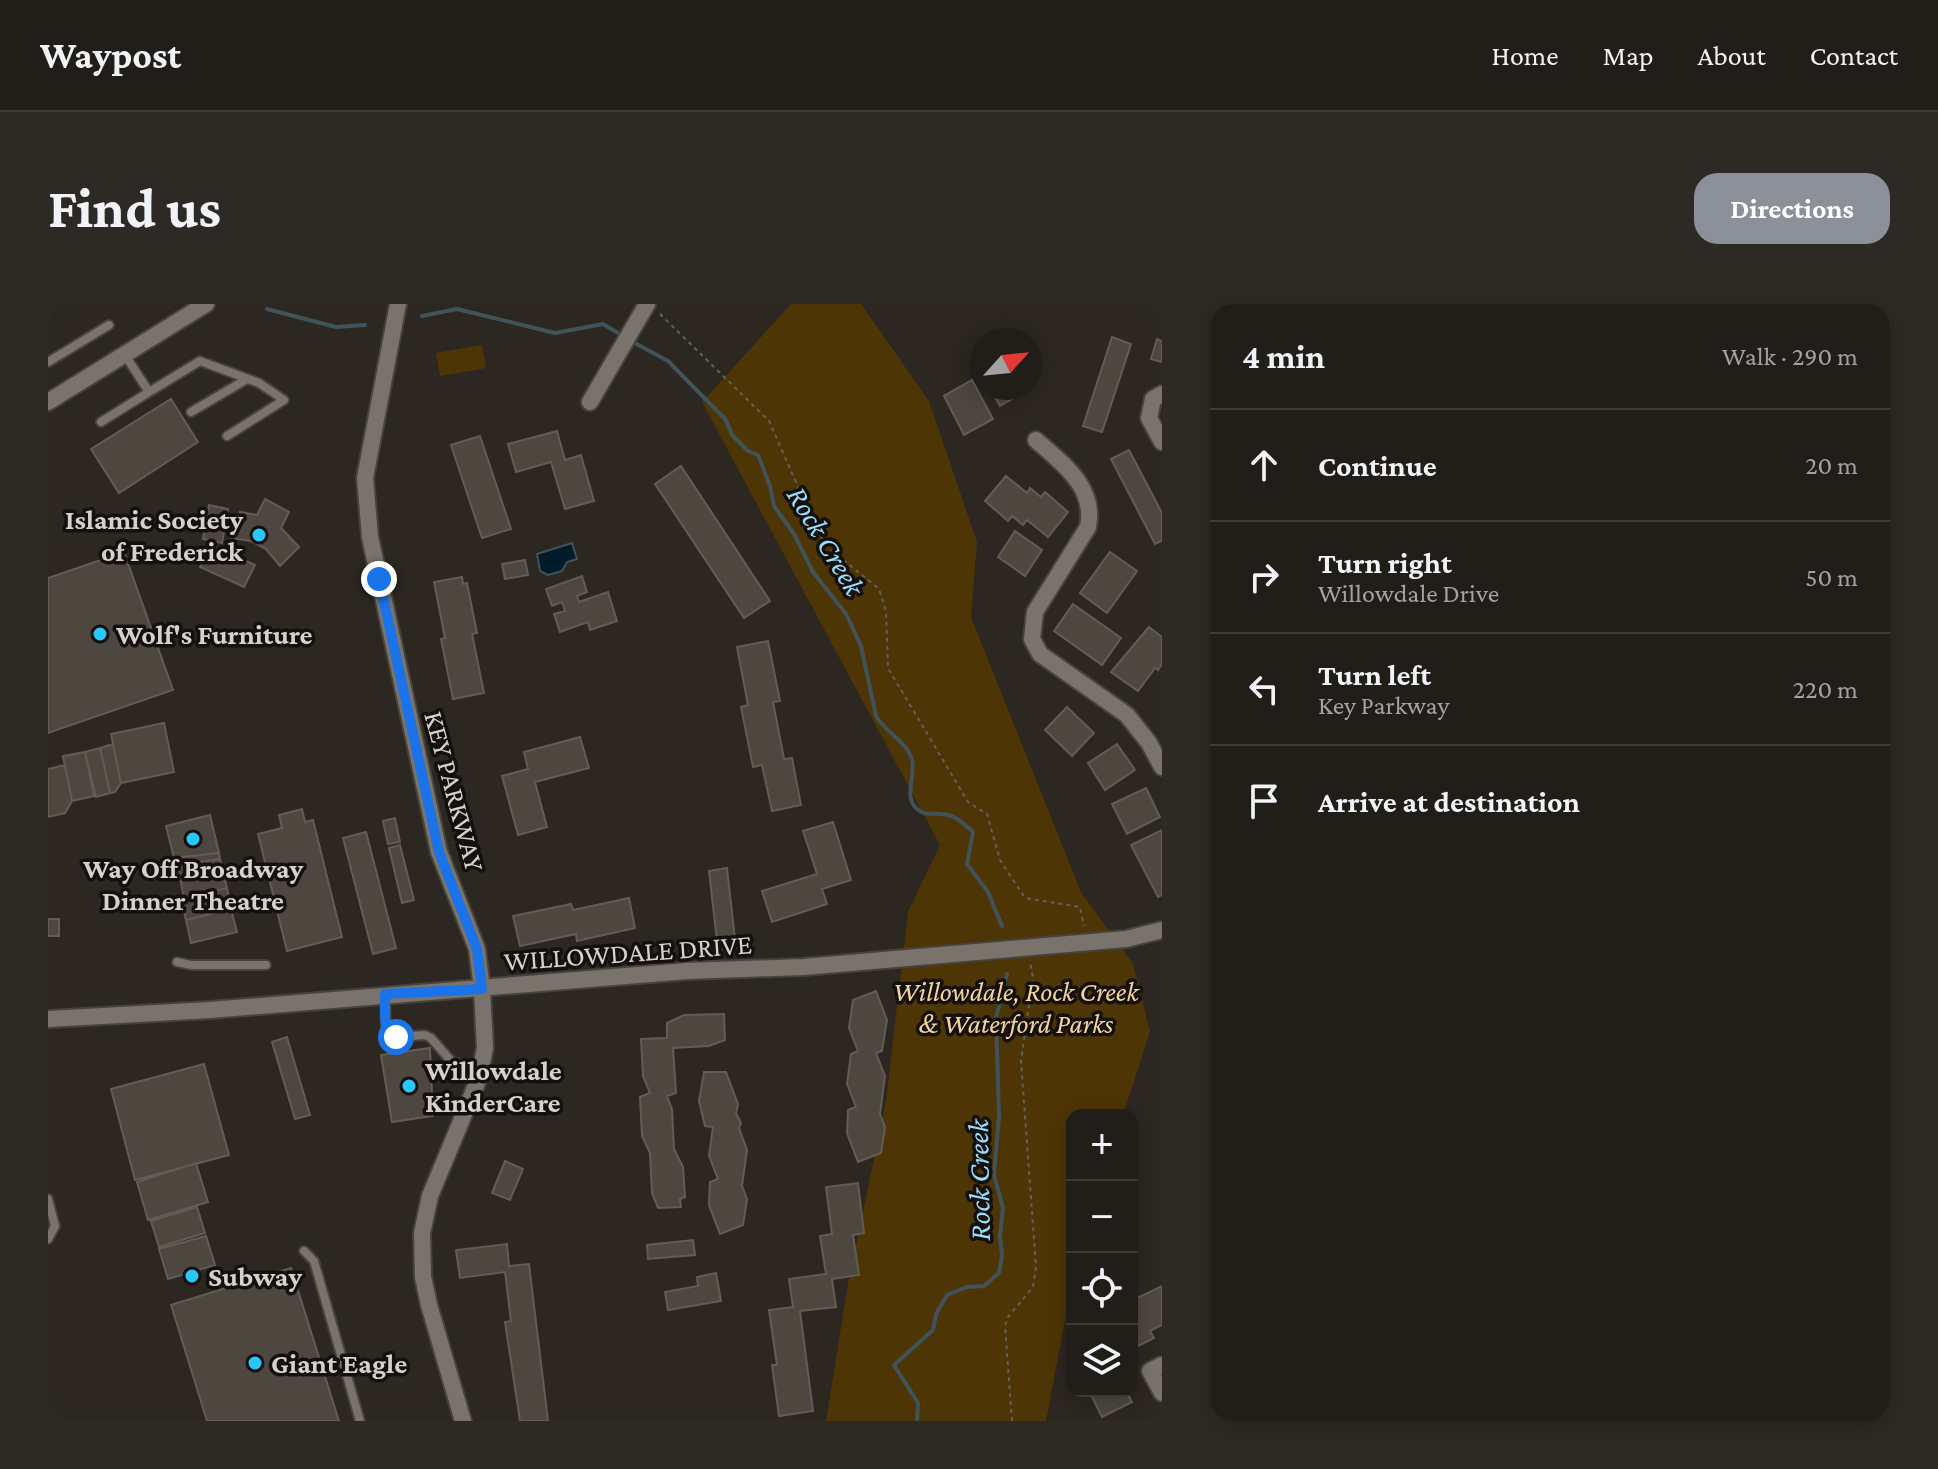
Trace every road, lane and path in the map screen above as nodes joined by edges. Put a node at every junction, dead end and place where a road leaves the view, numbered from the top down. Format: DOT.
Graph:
graph roads {
  1 [pos="206,304"];
  2 [pos="398,304"];
  3 [pos="649,307"];
  4 [pos="109,325"];
  5 [pos="125,354"];
  6 [pos="48,362"];
  7 [pos="247,379"];
  8 [pos="149,392"];
  9 [pos="1162,394"];
  10 [pos="48,402"];
  11 [pos="590,402"];
  12 [pos="191,412"];
  13 [pos="101,422"];
  14 [pos="227,436"];
  15 [pos="1036,440"];
  16 [pos="1162,442"];
  17 [pos="1162,767"];
  18 [pos="1162,930"];
  19 [pos="1086,942"];
  20 [pos="1028,947"];
  21 [pos="177,962"];
  22 [pos="266,965"];
  23 [pos="482,989"];
  24 [pos="385,994"];
  25 [pos="48,1019"];
  26 [pos="481,1068"];
  27 [pos="48,1199"];
  28 [pos="50,1217"];
  29 [pos="48,1239"];
  30 [pos="304,1251"];
  31 [pos="1162,1365"];
  32 [pos="1162,1393"];
  33 [pos="360,1421"];
  34 [pos="463,1421"];
  35 [pos="1012,1421"];
  1 -- 5 [label="street"];
  2 -- 23 [label="street, KEY PARKWAY"];
  3 -- 11 [label="street"];
  3 -- 19 [label="path"];
  4 -- 6 [label="lane"];
  5 -- 8 [label="lane"];
  5 -- 10 [label="street"];
  7 -- 8 [label="lane"];
  7 -- 12 [label="lane"];
  7 -- 14 [label="lane"];
  8 -- 13 [label="lane"];
  9 -- 16 [label="street"];
  15 -- 17 [label="street"];
  18 -- 19 [label="street, WILLOWDALE DRIVE"];
  19 -- 20 [label="street, WILLOWDALE DRIVE"];
  20 -- 23 [label="street, WILLOWDALE DRIVE"];
  20 -- 35 [label="path"];
  21 -- 22 [label="lane"];
  23 -- 24 [label="street, WILLOWDALE DRIVE"];
  23 -- 26 [label="street, KEY PARKWAY"];
  24 -- 25 [label="street, WILLOWDALE DRIVE"];
  24 -- 26 [label="lane"];
  26 -- 34 [label="street, KEY PARKWAY"];
  27 -- 28 [label="lane"];
  28 -- 29 [label="lane"];
  30 -- 33 [label="lane"];
  31 -- 32 [label="street"];
}
